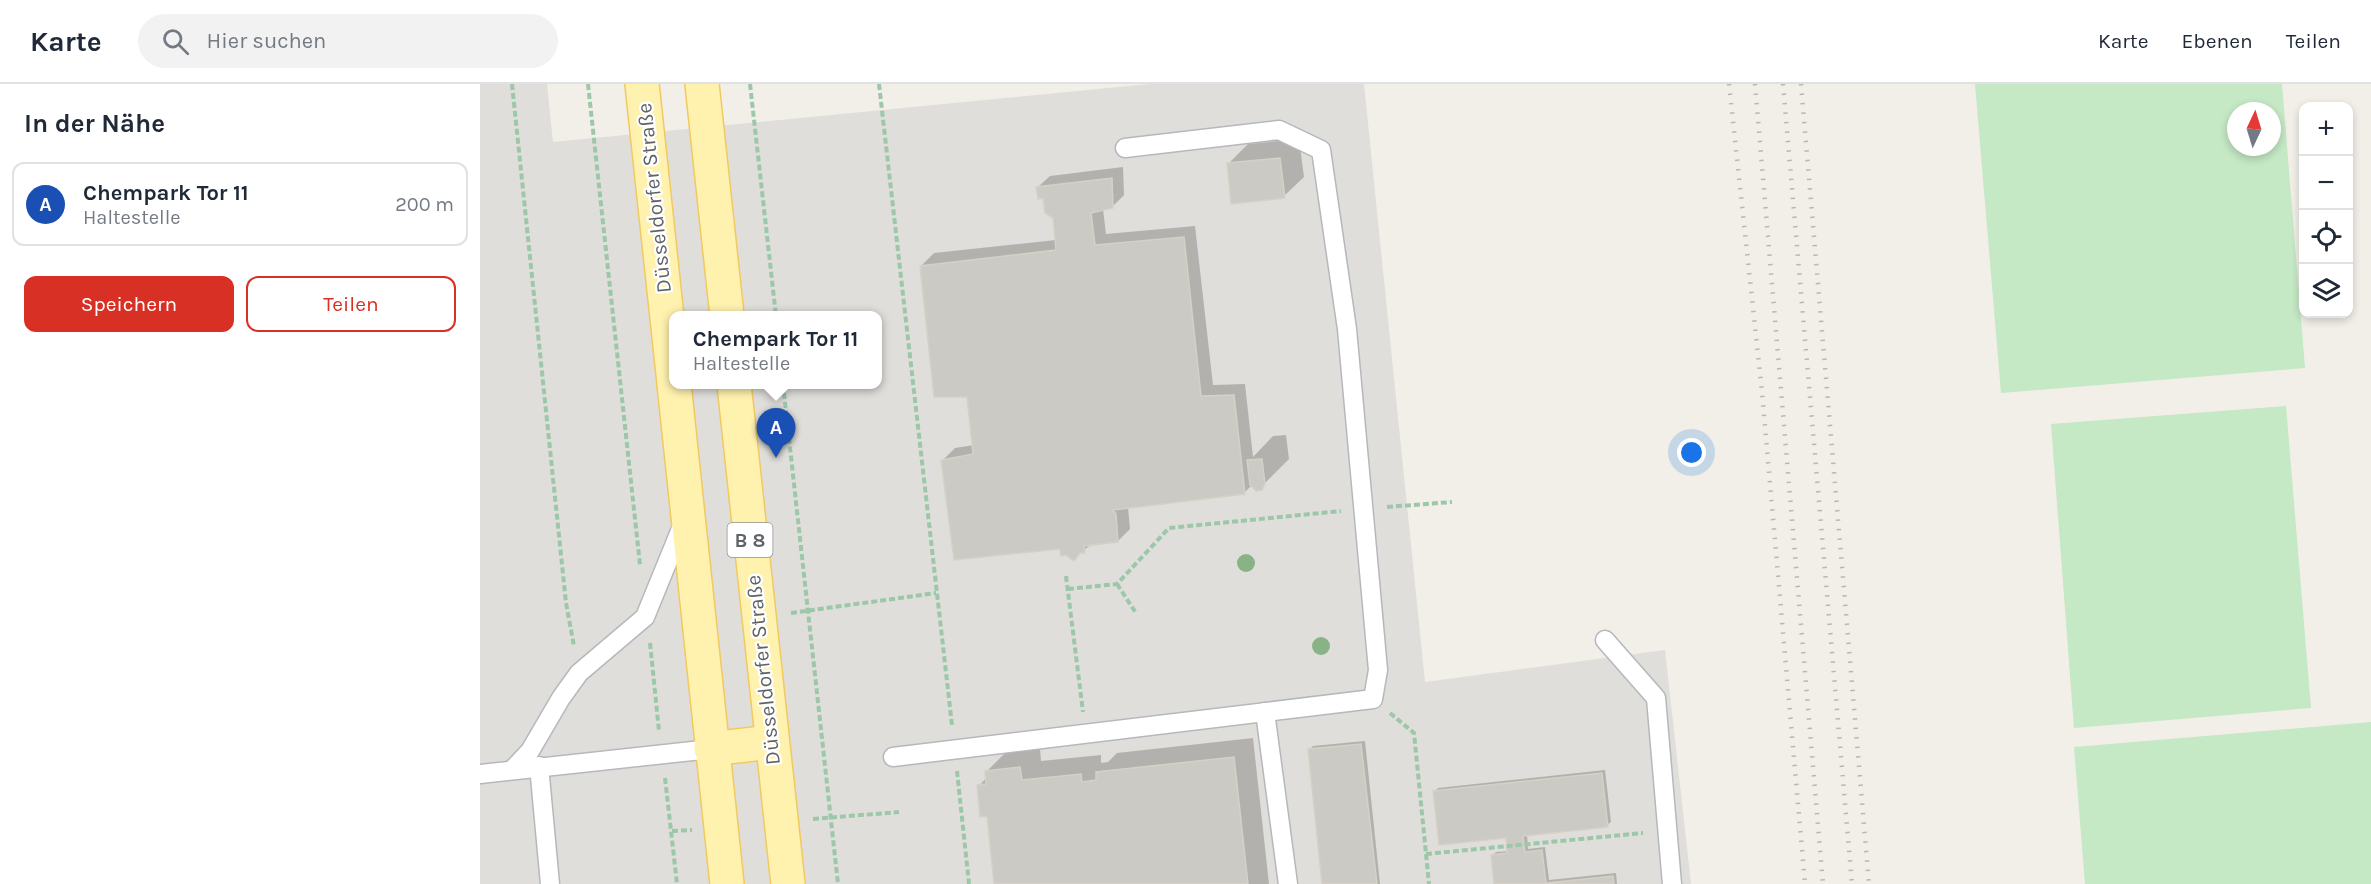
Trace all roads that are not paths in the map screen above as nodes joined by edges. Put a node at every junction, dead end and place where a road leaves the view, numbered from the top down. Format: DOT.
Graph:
graph roads {
  1 [pos="642,84"];
  2 [pos="702,84"];
  3 [pos="1125,148"];
  4 [pos="726,311"];
  5 [pos="669,337"];
  6 [pos="674,389"];
  7 [pos="735,389"];
  8 [pos="687,514"];
  9 [pos="1605,640"];
  10 [pos="1265,712"];
  11 [pos="771,742"];
  12 [pos="711,749"];
  13 [pos="893,757"];
  14 [pos="539,766"];
  15 [pos="513,769"];
  16 [pos="480,774"];
  17 [pos="550,884"];
  18 [pos="727,884"];
  19 [pos="788,884"];
  20 [pos="1288,884"];
  21 [pos="1672,884"];
  1 -- 5 [label="main road, Düsseldorfer Straße"];
  2 -- 4 [label="main road"];
  3 -- 10 [label="lane"];
  6 -- 8 [label="main road, Düsseldorfer Straße"];
  7 -- 11 [label="main road, Düsseldorfer Straße / B 8"];
  8 -- 12 [label="main road, Düsseldorfer Straße"];
  8 -- 15 [label="lane"];
  9 -- 21 [label="lane"];
  10 -- 13 [label="lane"];
  10 -- 20 [label="lane"];
  11 -- 12 [label="main road"];
  11 -- 19 [label="main road, Düsseldorfer Straße / B 8"];
  12 -- 14 [label="lane"];
  12 -- 18 [label="main road, Düsseldorfer Straße"];
  14 -- 15 [label="lane"];
  14 -- 17 [label="lane"];
  15 -- 16 [label="lane"];
}
